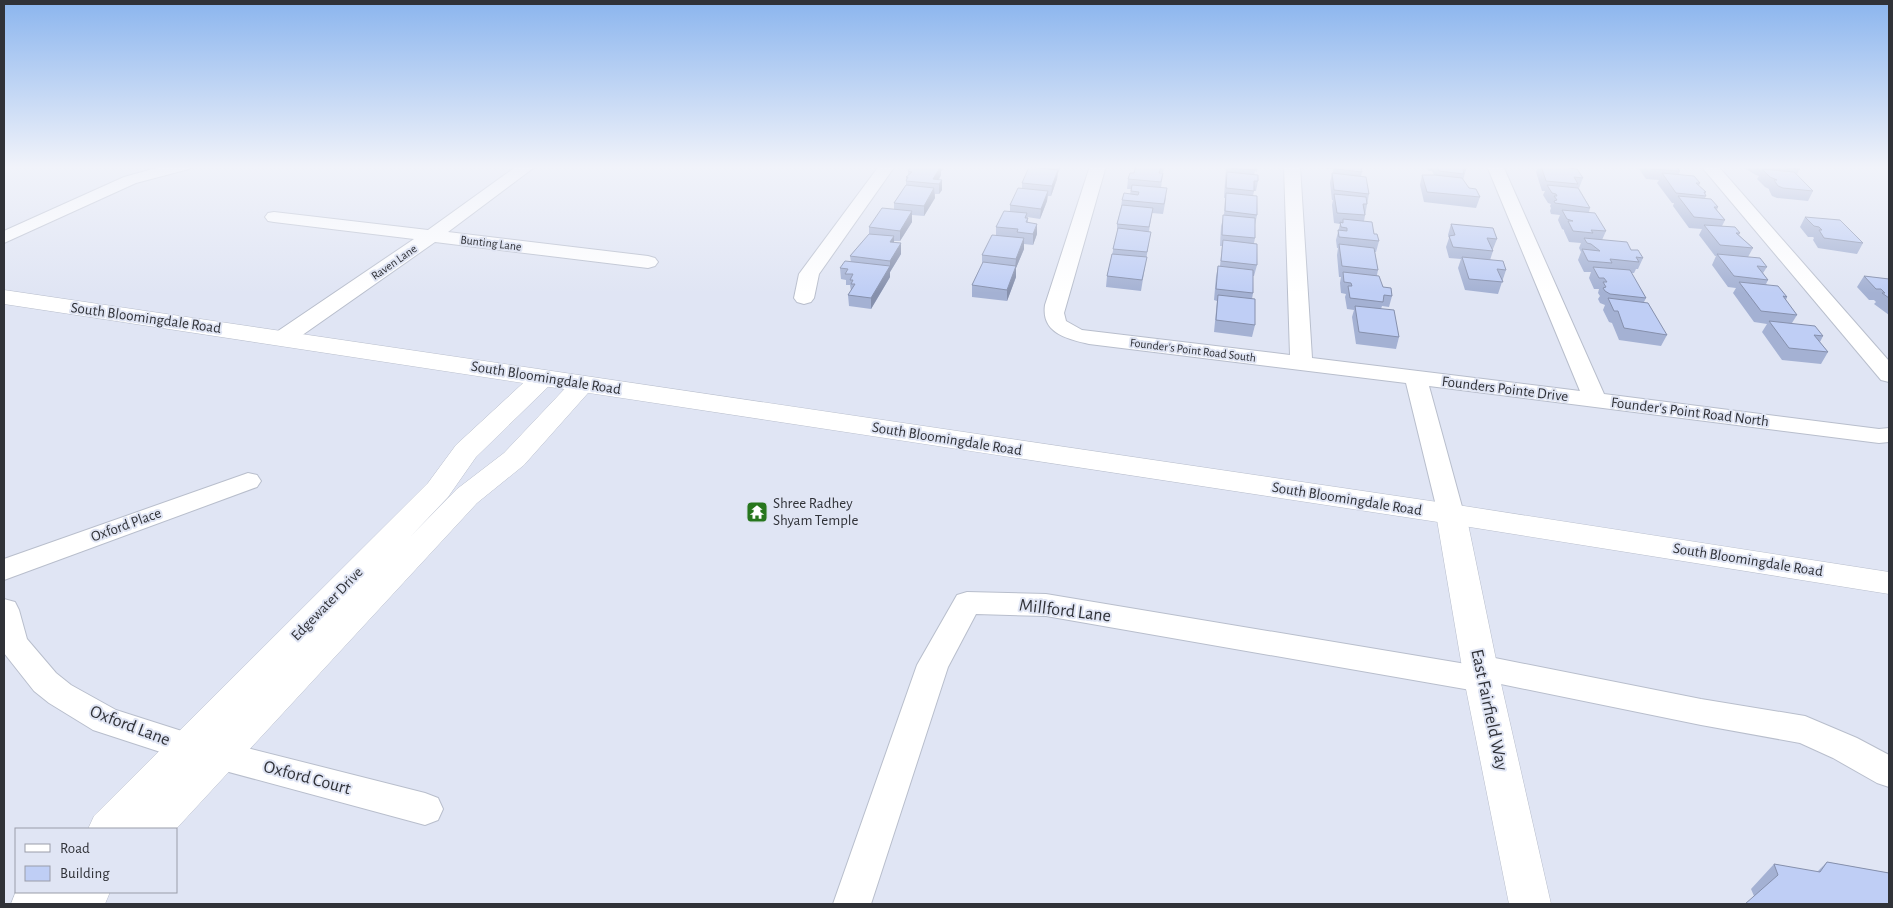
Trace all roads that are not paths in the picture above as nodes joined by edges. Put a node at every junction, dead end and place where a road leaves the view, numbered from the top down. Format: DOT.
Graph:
graph roads {
  1 [pos="68,208"];
  2 [pos="469,208"];
  3 [pos="856,208"];
  4 [pos="1085,208"];
  5 [pos="1294,208"];
  6 [pos="1513,208"];
  7 [pos="1745,208"];
  8 [pos="274,217"];
  9 [pos="431,236"];
  10 [pos="4,238"];
  11 [pos="648,262"];
  12 [pos="4,297"];
  13 [pos="804,298"];
  14 [pos="283,338"];
  15 [pos="1301,363"];
  16 [pos="1889,375"];
  17 [pos="543,378"];
  18 [pos="1416,378"];
  19 [pos="583,384"];
  20 [pos="1595,400"];
  21 [pos="1889,435"];
  22 [pos="248,481"];
  23 [pos="1451,514"];
  24 [pos="4,570"];
  25 [pos="1889,583"];
  26 [pos="4,610"];
  27 [pos="1481,673"];
  28 [pos="205,751"];
  29 [pos="1889,772"];
  30 [pos="424,809"];
  31 [pos="109,828"];
  32 [pos="151,828"];
  33 [pos="44,893"];
  34 [pos="88,893"];
  35 [pos="32,904"];
  36 [pos="77,904"];
  37 [pos="852,904"];
  38 [pos="1530,904"];
  1 -- 10 [label="street"];
  2 -- 9 [label="street, Raven Lane"];
  3 -- 13 [label="street"];
  4 -- 15 [label="street, Founder's Point Road South"];
  5 -- 15 [label="street"];
  6 -- 20 [label="street, Founder's Point Road North"];
  7 -- 16 [label="street"];
  8 -- 9 [label="street, Bunting Lane"];
  9 -- 11 [label="street, Bunting Lane"];
  9 -- 14 [label="street, Raven Lane"];
  12 -- 14 [label="main road, South Bloomingdale Road"];
  14 -- 17 [label="main road, South Bloomingdale Road"];
  15 -- 18 [label="street, Founders Pointe Drive"];
  17 -- 19 [label="main road, South Bloomingdale Road"];
  17 -- 28 [label="main road, Edgewater Drive"];
  18 -- 20 [label="street, Founders Pointe Drive"];
  18 -- 23 [label="street, Founders Pointe Drive"];
  19 -- 23 [label="main road, South Bloomingdale Road"];
  19 -- 28 [label="main road, Edgewater Drive"];
  20 -- 21 [label="street, Founder's Point Road North"];
  22 -- 24 [label="street, Oxford Place"];
  23 -- 25 [label="main road, South Bloomingdale Road"];
  23 -- 27 [label="main road, East Fairfield Way"];
  26 -- 28 [label="street, Oxford Lane"];
  27 -- 29 [label="street, Millford Lane"];
  27 -- 37 [label="street, Millford Lane"];
  27 -- 38 [label="main road, East Fairfield Way"];
  28 -- 30 [label="street, Oxford Court"];
  28 -- 31 [label="main road, Edgewater Drive"];
  28 -- 32 [label="main road, Edgewater Drive"];
  33 -- 35 [label="main road"];
  34 -- 36 [label="main road"];
}
